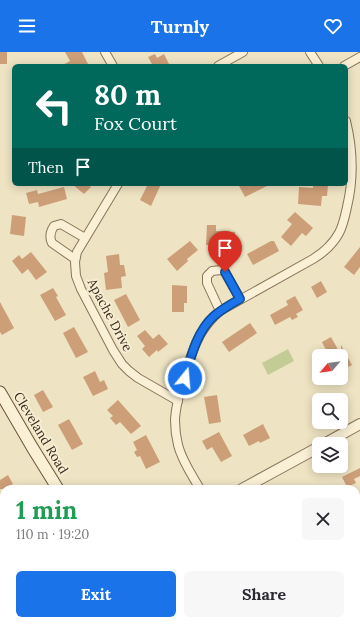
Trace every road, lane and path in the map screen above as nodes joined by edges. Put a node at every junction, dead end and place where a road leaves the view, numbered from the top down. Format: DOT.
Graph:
graph roads {
  1 [pos="105,52"];
  2 [pos="243,52"];
  3 [pos="310,52"];
  4 [pos="360,57"];
  5 [pos="112,64"];
  6 [pos="222,64"];
  7 [pos="318,64"];
  8 [pos="348,64"];
  9 [pos="348,132"];
  10 [pos="117,186"];
  11 [pos="85,238"];
  12 [pos="75,259"];
  13 [pos="240,299"];
  14 [pos="220,311"];
  15 [pos="0,392"];
  16 [pos="178,401"];
  17 [pos="360,424"];
  18 [pos="337,437"];
  19 [pos="312,451"];
  20 [pos="55,485"];
  21 [pos="198,485"];
  22 [pos="249,485"];
  1 -- 5 [label="street"];
  2 -- 6 [label="street"];
  3 -- 7 [label="street"];
  4 -- 8 [label="street"];
  9 -- 13 [label="street"];
  10 -- 11 [label="street"];
  11 -- 12 [label="street"];
  11 -- 12 [label="street"];
  12 -- 16 [label="street, Apache Drive"];
  13 -- 14 [label="street"];
  13 -- 14 [label="street"];
  14 -- 16 [label="street"];
  15 -- 20 [label="main road, Cleveland Road"];
  16 -- 21 [label="street"];
  17 -- 18 [label="street"];
  19 -- 22 [label="street"];
}
